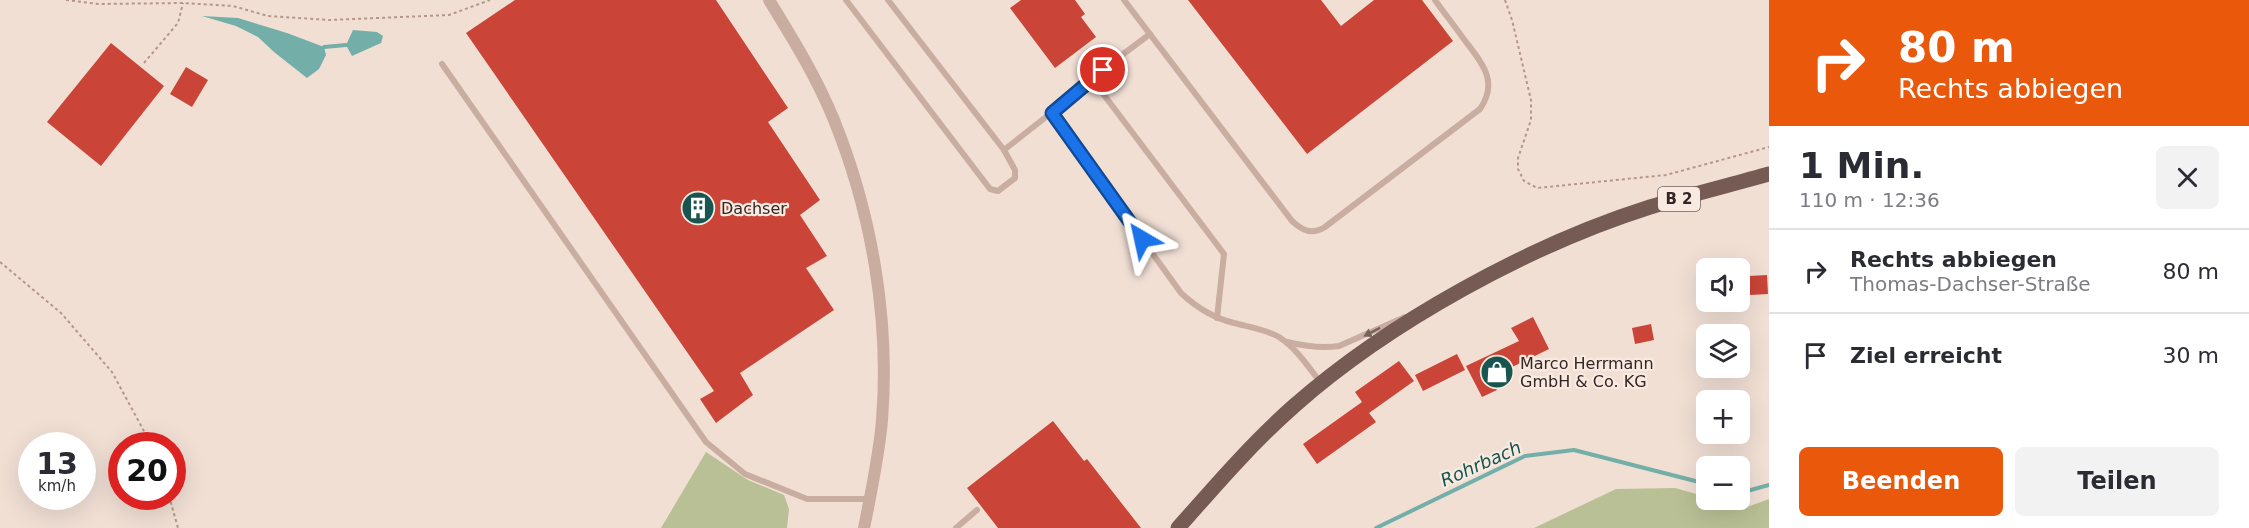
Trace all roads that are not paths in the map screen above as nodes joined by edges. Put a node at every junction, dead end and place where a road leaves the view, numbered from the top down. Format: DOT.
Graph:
graph roads {
  1 [pos="769,0"];
  2 [pos="846,0"];
  3 [pos="888,0"];
  4 [pos="1124,0"];
  5 [pos="1435,0"];
  6 [pos="1150,34"];
  7 [pos="442,64"];
  8 [pos="1092,79"];
  9 [pos="1052,113"];
  10 [pos="1004,150"];
  11 [pos="1769,174"];
  12 [pos="1426,311"];
  13 [pos="1217,318"];
  14 [pos="1286,342"];
  15 [pos="1321,383"];
  16 [pos="869,499"];
  17 [pos="977,510"];
  18 [pos="864,528"];
  19 [pos="956,528"];
  20 [pos="1178,528"];
  1 -- 16 [label="street"];
  2 -- 10 [label="lane"];
  3 -- 10 [label="lane"];
  4 -- 6 [label="lane"];
  5 -- 6 [label="lane"];
  6 -- 8 [label="lane"];
  7 -- 16 [label="lane"];
  8 -- 9 [label="lane"];
  8 -- 13 [label="lane"];
  9 -- 10 [label="lane"];
  9 -- 13 [label="lane"];
  11 -- 12 [label="main road, B 2"];
  12 -- 14 [label="lane, one-way"];
  12 -- 15 [label="main road, B 2"];
  13 -- 14 [label="lane"];
  14 -- 15 [label="lane"];
  15 -- 20 [label="main road, B 2"];
  16 -- 18 [label="street"];
  17 -- 19 [label="lane"];
}
